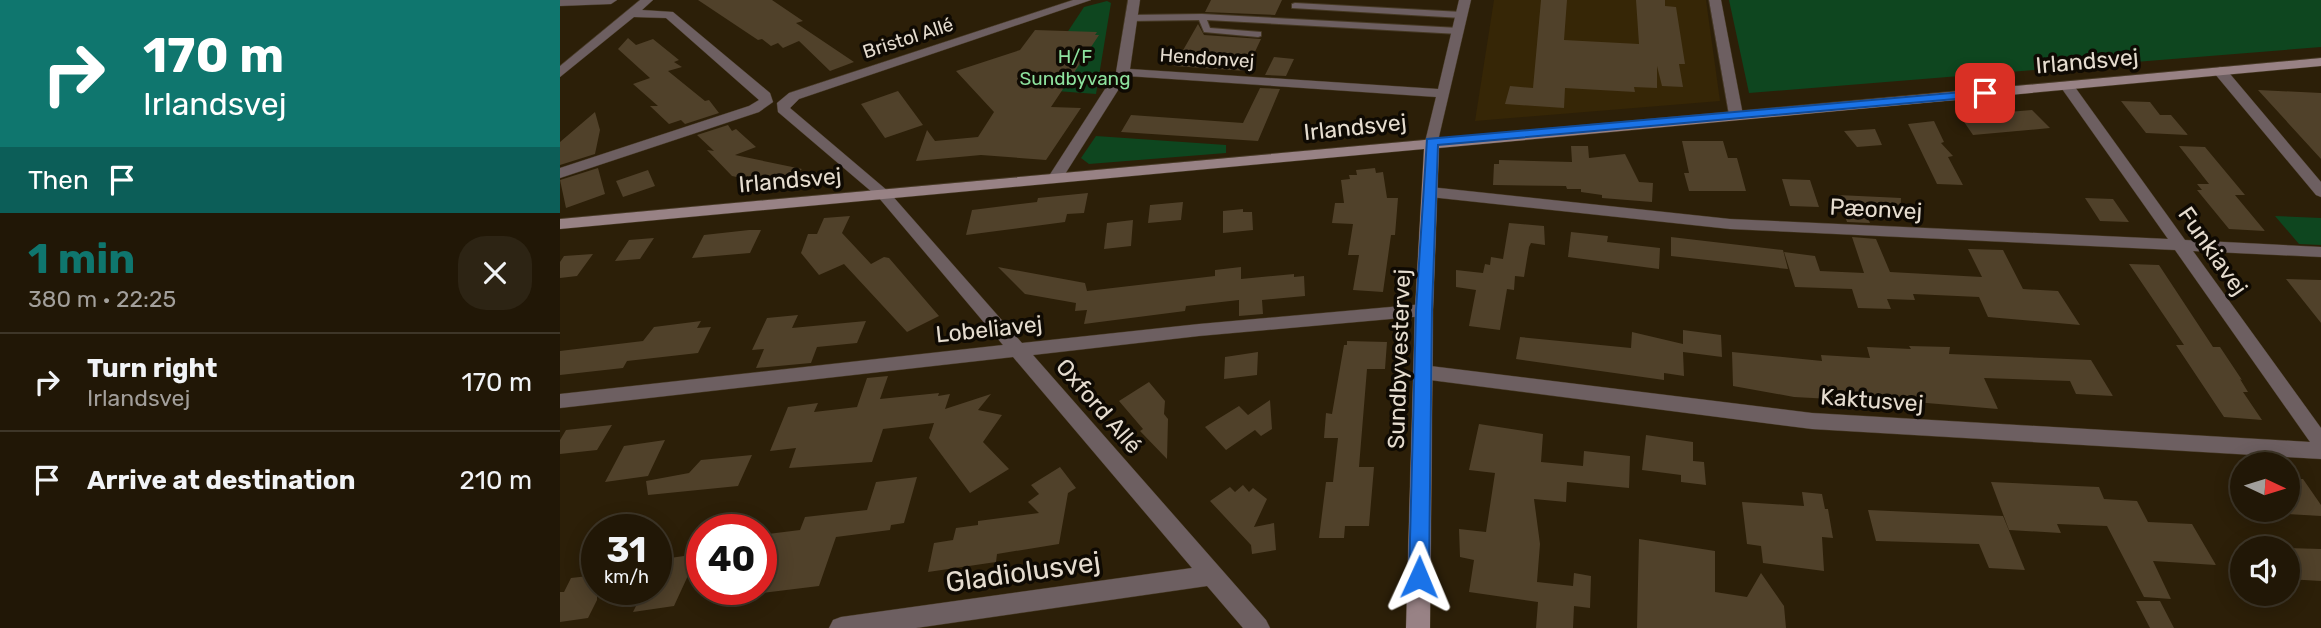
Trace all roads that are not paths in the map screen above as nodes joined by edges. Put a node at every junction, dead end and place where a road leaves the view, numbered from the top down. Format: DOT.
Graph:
graph roads {
  1 [pos="611,0"];
  2 [pos="648,0"];
  3 [pos="1085,0"];
  4 [pos="1134,0"];
  5 [pos="1465,0"];
  6 [pos="1715,0"];
  7 [pos="584,1"];
  8 [pos="560,2"];
  9 [pos="1295,6"];
  10 [pos="633,13"];
  11 [pos="1462,15"];
  12 [pos="1202,17"];
  13 [pos="1131,18"];
  14 [pos="1459,31"];
  15 [pos="1258,34"];
  16 [pos="2321,62"];
  17 [pos="2220,71"];
  18 [pos="1124,72"];
  19 [pos="560,74"];
  20 [pos="2067,86"];
  21 [pos="1444,93"];
  22 [pos="784,103"];
  23 [pos="1736,115"];
  24 [pos="1432,142"];
  25 [pos="560,173"];
  26 [pos="1055,179"];
  27 [pos="1430,192"];
  28 [pos="2321,192"];
  29 [pos="884,195"];
  30 [pos="560,224"];
  31 [pos="2183,247"];
  32 [pos="2321,252"];
  33 [pos="1424,310"];
  34 [pos="1019,351"];
  35 [pos="1422,372"];
  36 [pos="560,401"];
  37 [pos="2321,443"];
  38 [pos="2321,451"];
  39 [pos="1213,575"];
  40 [pos="841,628"];
  41 [pos="1258,628"];
  42 [pos="1418,628"];
  1 -- 7 [label="street"];
  2 -- 10 [label="street"];
  3 -- 22 [label="street, Bristol Allé"];
  4 -- 13 [label="street, Hendonvej"];
  5 -- 11 [label="street, Sundbyvestervej"];
  6 -- 23 [label="street"];
  7 -- 8 [label="street"];
  9 -- 11 [label="lane"];
  10 -- 19 [label="street"];
  10 -- 25 [label="street"];
  11 -- 14 [label="street, Sundbyvestervej"];
  12 -- 13 [label="lane"];
  12 -- 14 [label="lane"];
  12 -- 15 [label="lane"];
  13 -- 18 [label="street, Hendonvej"];
  14 -- 21 [label="street, Sundbyvestervej"];
  16 -- 17 [label="street, Irlandsvej"];
  17 -- 20 [label="street, Irlandsvej"];
  17 -- 28 [label="street"];
  18 -- 21 [label="street, Hendonvej"];
  18 -- 26 [label="street, Hendonvej"];
  20 -- 23 [label="street, Irlandsvej"];
  20 -- 31 [label="street, Funkiavej"];
  21 -- 24 [label="street, Sundbyvestervej"];
  22 -- 29 [label="street, Oxford Allé"];
  23 -- 24 [label="street, Irlandsvej"];
  24 -- 26 [label="street, Irlandsvej"];
  24 -- 27 [label="street, Sundbyvestervej"];
  26 -- 29 [label="street, Irlandsvej"];
  27 -- 31 [label="street, Pæonvej"];
  27 -- 33 [label="street, Sundbyvestervej"];
  29 -- 30 [label="street, Irlandsvej"];
  29 -- 34 [label="street, Oxford Allé"];
  31 -- 32 [label="street, Pæonvej"];
  31 -- 37 [label="street, Funkiavej"];
  33 -- 34 [label="street, Lobeliavej"];
  33 -- 35 [label="street, Sundbyvestervej"];
  34 -- 36 [label="street, Lobeliavej"];
  34 -- 39 [label="street, Oxford Allé"];
  35 -- 38 [label="street, Kaktusvej"];
  35 -- 42 [label="street, Sundbyvestervej"];
  39 -- 40 [label="street, Gladiolusvej"];
  39 -- 41 [label="street, Oxford Allé"];
}
